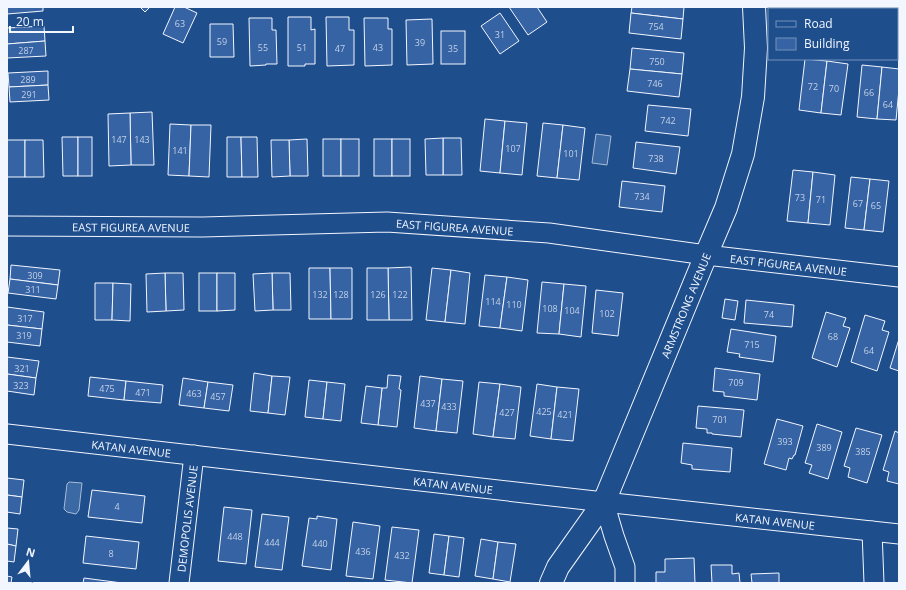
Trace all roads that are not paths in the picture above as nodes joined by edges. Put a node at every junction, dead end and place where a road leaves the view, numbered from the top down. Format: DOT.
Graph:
graph roads {
  1 [pos="759,9"];
  2 [pos="7,226"];
  3 [pos="706,255"];
  4 [pos="899,277"];
  5 [pos="7,434"];
  6 [pos="194,455"];
  7 [pos="604,502"];
  8 [pos="872,531"];
  9 [pos="899,534"];
  10 [pos="179,583"];
  11 [pos="551,583"];
  12 [pos="626,583"];
  13 [pos="874,583"];
  1 -- 3 [label="street, ARMSTRONG AVENUE"];
  2 -- 3 [label="street, EAST FIGUREA AVENUE"];
  3 -- 4 [label="street, EAST FIGUREA AVENUE"];
  3 -- 7 [label="street, ARMSTRONG AVENUE"];
  5 -- 6 [label="street, KATAN AVENUE"];
  6 -- 7 [label="street, KATAN AVENUE"];
  6 -- 10 [label="street, DEMOPOLIS AVENUE"];
  7 -- 8 [label="street, KATAN AVENUE"];
  7 -- 11 [label="street, ARMSTRONG AVENUE"];
  7 -- 12 [label="street"];
  8 -- 9 [label="street, KATAN AVENUE"];
  8 -- 13 [label="street"];
}
